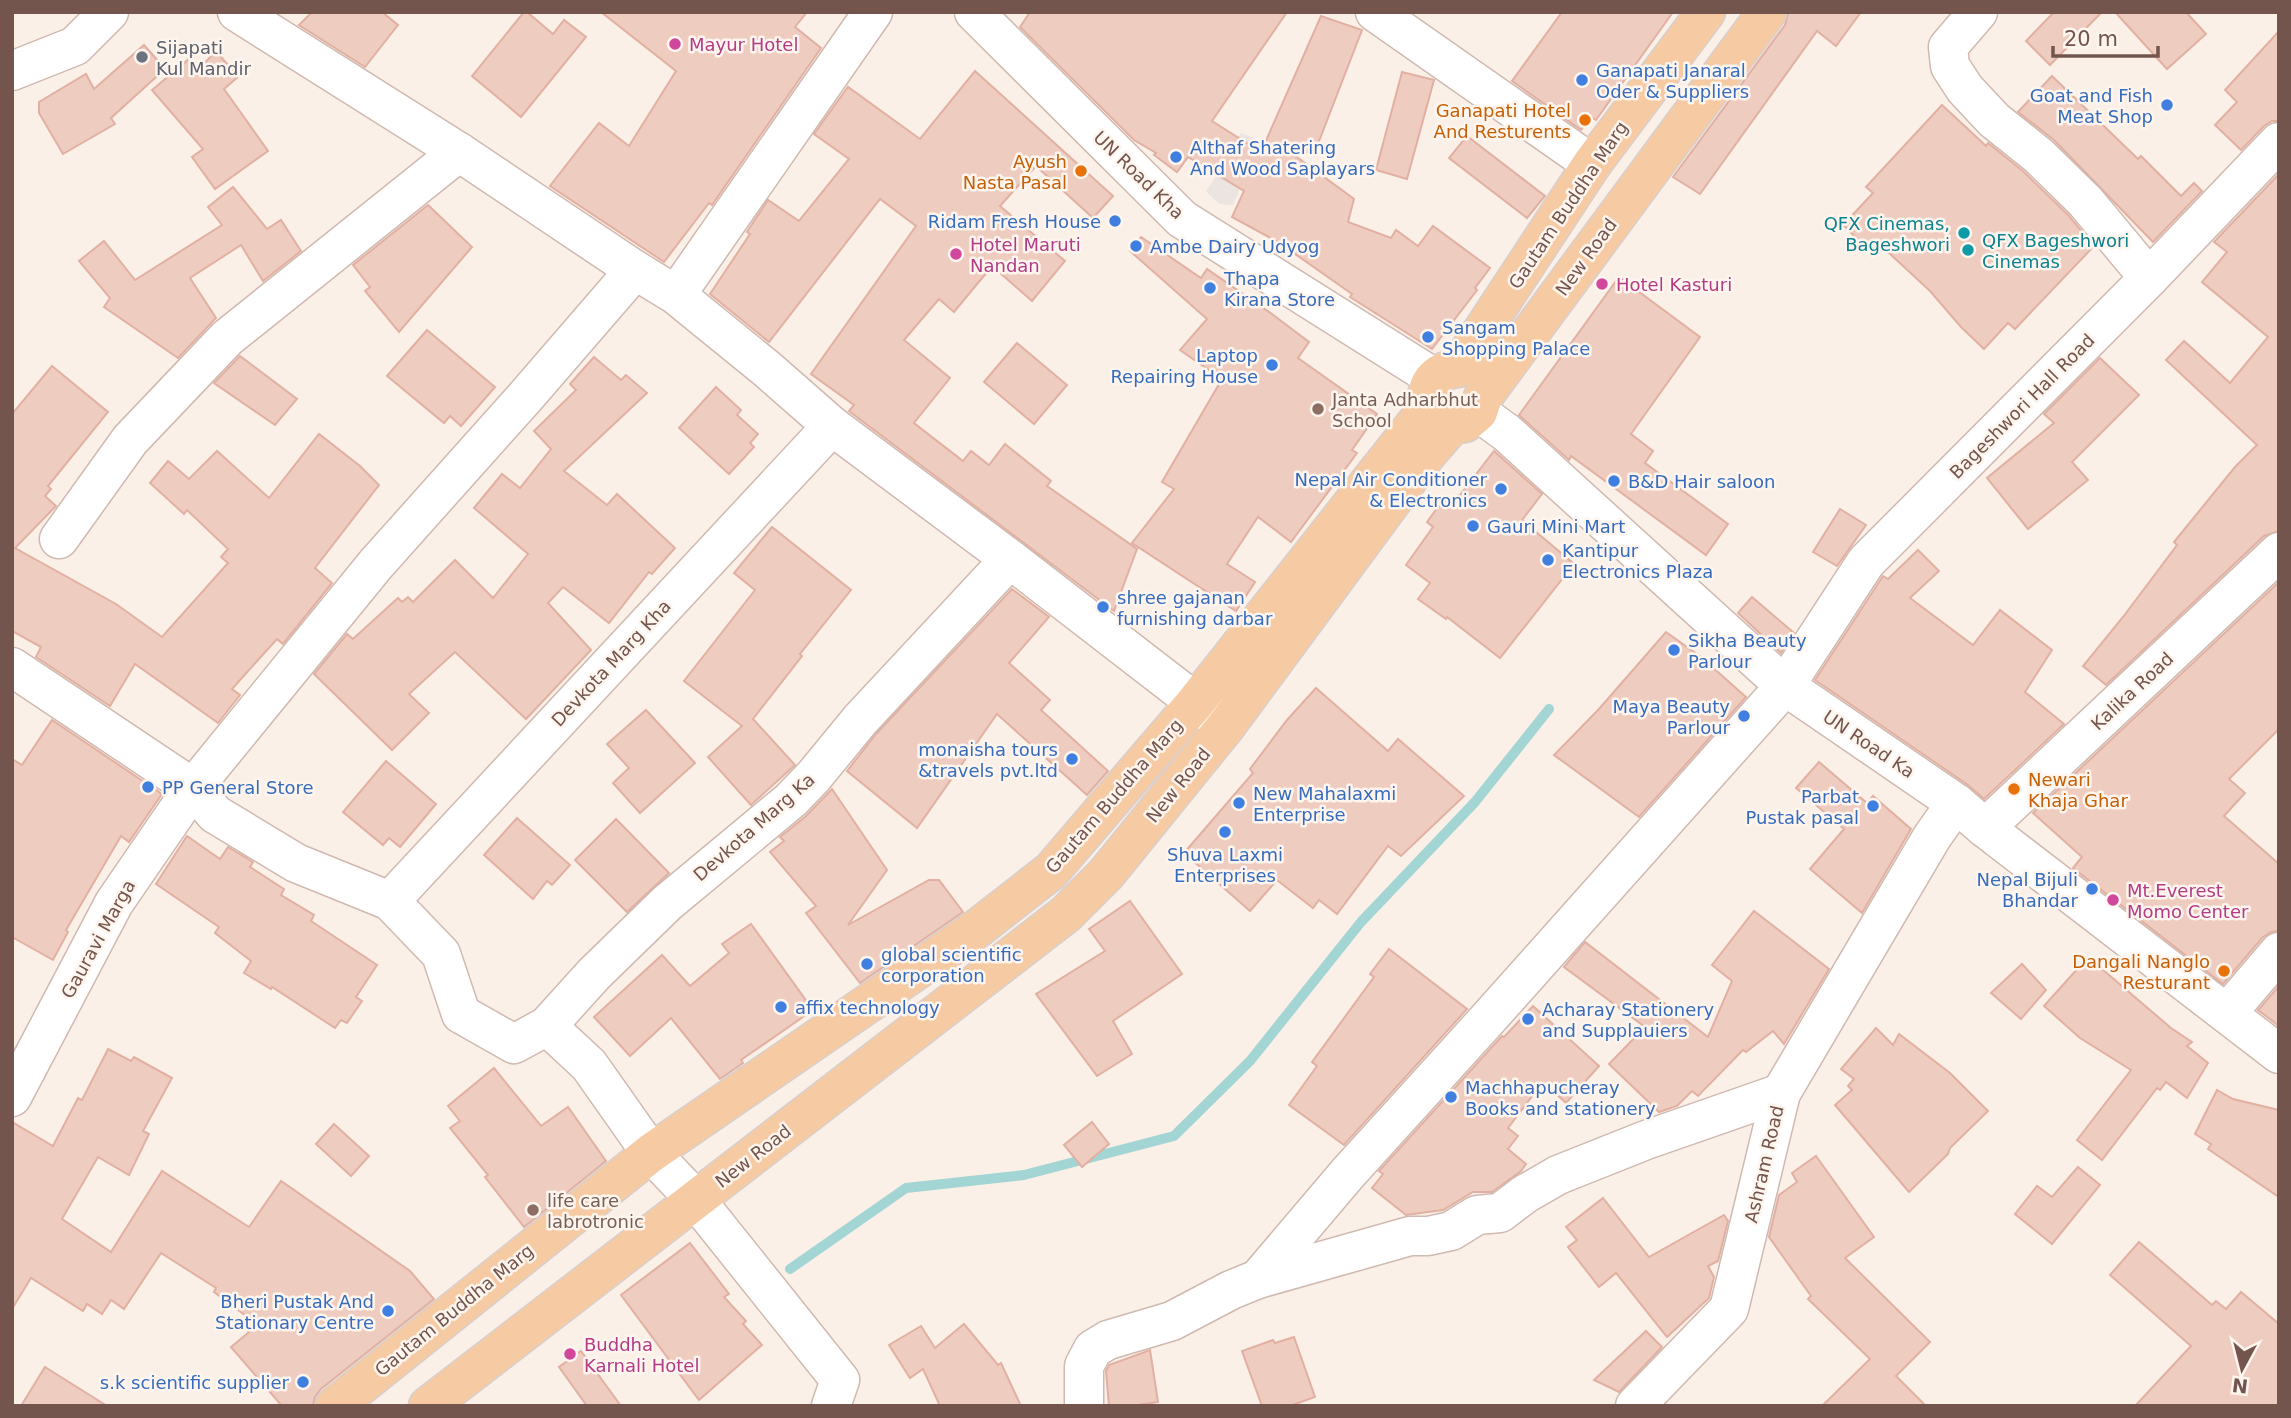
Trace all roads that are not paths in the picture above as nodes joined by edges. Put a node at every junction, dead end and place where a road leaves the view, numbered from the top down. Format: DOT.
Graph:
graph roads {
  1 [pos="109,12"];
  2 [pos="237,12"];
  3 [pos="873,12"];
  4 [pos="974,12"];
  5 [pos="1375,12"];
  6 [pos="1706,12"];
  7 [pos="1766,12"];
  8 [pos="1978,12"];
  9 [pos="12,71"];
  10 [pos="2279,142"];
  11 [pos="459,152"];
  12 [pos="1592,164"];
  13 [pos="635,270"];
  14 [pos="2149,278"];
  15 [pos="676,295"];
  16 [pos="1455,398"];
  17 [pos="832,426"];
  18 [pos="59,539"];
  19 [pos="2279,552"];
  20 [pos="1010,559"];
  21 [pos="12,667"];
  22 [pos="1785,686"];
  23 [pos="1195,703"];
  24 [pos="1226,726"];
  25 [pos="193,788"];
  26 [pos="1956,803"];
  27 [pos="1984,828"];
  28 [pos="390,901"];
  29 [pos="2279,951"];
  30 [pos="2227,1013"];
  31 [pos="547,1026"];
  32 [pos="2279,1054"];
  33 [pos="1781,1093"];
  34 [pos="12,1097"];
  35 [pos="651,1153"];
  36 [pos="696,1200"];
  37 [pos="1258,1279"];
  38 [pos="335,1406"];
  39 [pos="428,1406"];
  40 [pos="831,1406"];
  41 [pos="1084,1406"];
  42 [pos="1635,1406"];
  1 -- 9 [label="street"];
  2 -- 11 [label="street"];
  3 -- 15 [label="street"];
  4 -- 16 [label="street, UN Road Kha"];
  5 -- 12 [label="street"];
  6 -- 12 [label="main road, Gautam Buddha Marg"];
  7 -- 16 [label="main road, New Road"];
  8 -- 14 [label="street"];
  10 -- 14 [label="street, Bageshwori Hall Road"];
  11 -- 13 [label="street"];
  11 -- 18 [label="street"];
  12 -- 16 [label="main road, Gautam Buddha Marg"];
  13 -- 15 [label="street"];
  13 -- 25 [label="street, Gauravi Marga"];
  14 -- 22 [label="street, Bageshwori Hall Road"];
  15 -- 17 [label="street"];
  16 -- 22 [label="street, UN Road Ka"];
  16 -- 23 [label="main road, Gautam Buddha Marg"];
  16 -- 24 [label="main road, New Road"];
  17 -- 20 [label="street"];
  17 -- 28 [label="street, Devkota Marg Kha"];
  19 -- 27 [label="street, Kalika Road"];
  20 -- 23 [label="street"];
  20 -- 31 [label="street, Devkota Marg Ka"];
  21 -- 25 [label="street"];
  22 -- 26 [label="street, UN Road Ka"];
  22 -- 37 [label="street, Bageshwori Hall Road"];
  23 -- 24 [label="street"];
  23 -- 35 [label="main road, Gautam Buddha Marg"];
  24 -- 36 [label="main road, New Road"];
  25 -- 28 [label="street"];
  25 -- 34 [label="street, Gauravi Marga"];
  26 -- 27 [label="street, UN Road Ka"];
  26 -- 33 [label="street, Ashram Road"];
  27 -- 30 [label="street, UN Road Ka"];
  28 -- 31 [label="street, Devkota Marg Ka"];
  29 -- 30 [label="street"];
  30 -- 32 [label="street, UN Road Ka"];
  31 -- 35 [label="street"];
  33 -- 37 [label="street"];
  33 -- 42 [label="street, Ashram Road"];
  35 -- 36 [label="street"];
  35 -- 38 [label="main road, Gautam Buddha Marg"];
  36 -- 39 [label="main road, New Road"];
  36 -- 40 [label="street"];
  37 -- 41 [label="street"];
}
